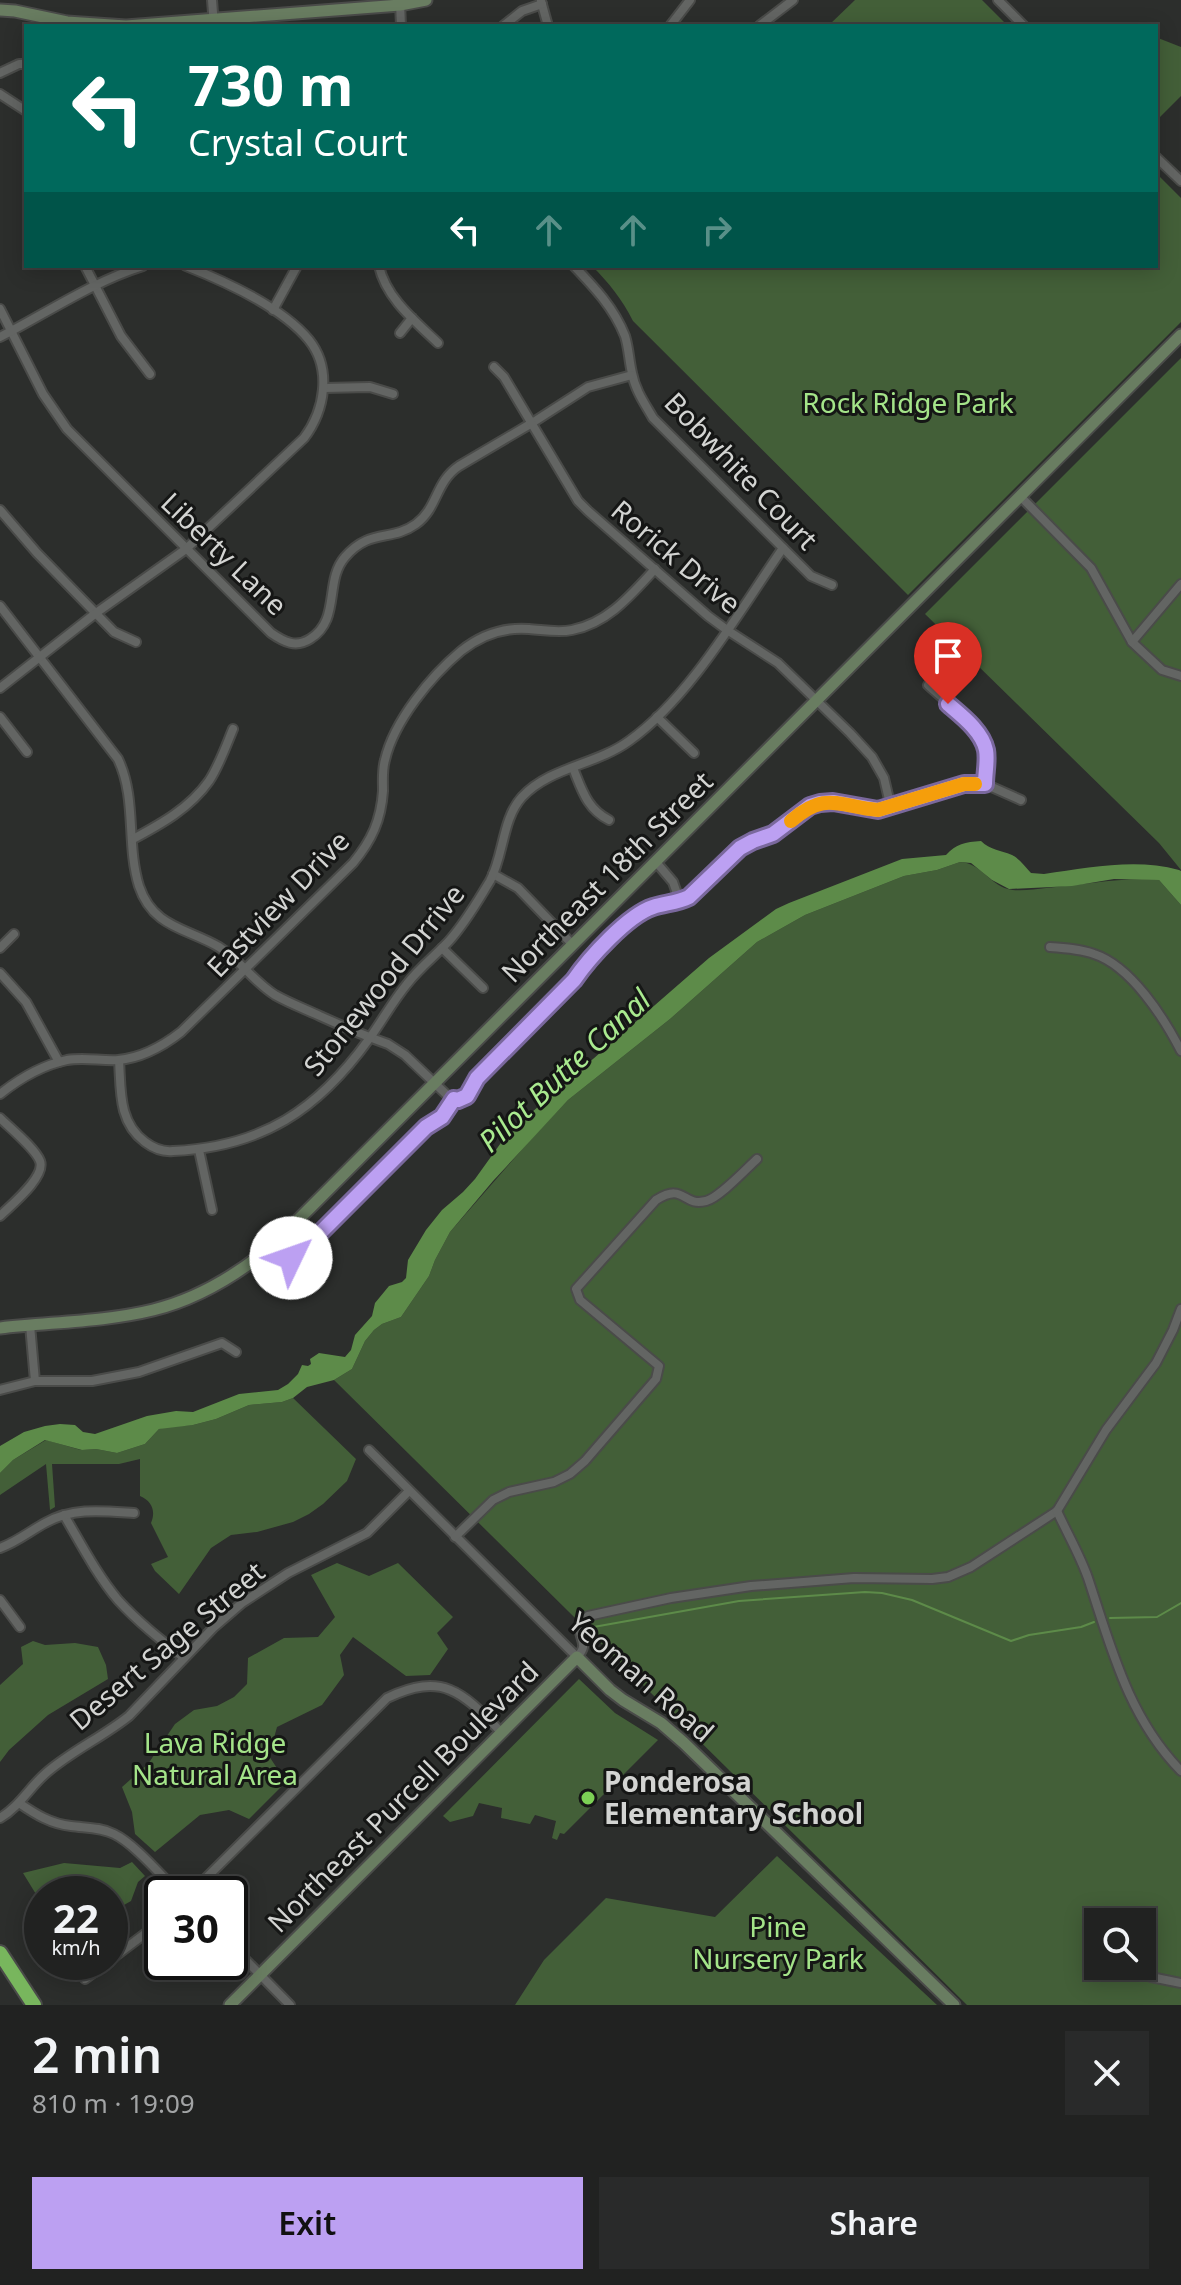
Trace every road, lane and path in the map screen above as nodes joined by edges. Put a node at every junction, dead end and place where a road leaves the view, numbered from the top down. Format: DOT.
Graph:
graph roads {
  1 [pos="212,0"];
  2 [pos="426,0"];
  3 [pos="690,0"];
  4 [pos="793,0"];
  5 [pos="998,0"];
  6 [pos="542,2"];
  7 [pos="400,3"];
  8 [pos="17,5"];
  9 [pos="0,10"];
  10 [pos="214,22"];
  11 [pos="96,24"];
  12 [pos="170,24"];
  13 [pos="401,24"];
  14 [pos="506,24"];
  15 [pos="548,24"];
  16 [pos="672,24"];
  17 [pos="762,24"];
  18 [pos="1022,24"];
  19 [pos="24,64"];
  20 [pos="0,73"];
  21 [pos="0,94"];
  22 [pos="24,110"];
  23 [pos="1158,159"];
  24 [pos="1181,181"];
  25 [pos="86,268"];
  26 [pos="136,268"];
  27 [pos="190,268"];
  28 [pos="296,268"];
  29 [pos="379,268"];
  30 [pos="576,268"];
  31 [pos="95,286"];
  32 [pos="0,309"];
  33 [pos="273,310"];
  34 [pos="412,318"];
  35 [pos="11,331"];
  36 [pos="400,333"];
  37 [pos="1181,335"];
  38 [pos="0,337"];
  39 [pos="438,343"];
  40 [pos="494,367"];
  41 [pos="150,374"];
  42 [pos="632,375"];
  43 [pos="324,388"];
  44 [pos="393,394"];
  45 [pos="532,423"];
  46 [pos="1021,497"];
  47 [pos="0,510"];
  48 [pos="783,548"];
  49 [pos="186,549"];
  50 [pos="655,569"];
  51 [pos="1181,584"];
  52 [pos="832,585"];
  53 [pos="0,606"];
  54 [pos="96,613"];
  55 [pos="727,630"];
  56 [pos="136,642"];
  57 [pos="1132,642"];
  58 [pos="40,657"];
  59 [pos="1181,676"];
  60 [pos="928,685"];
  61 [pos="0,688"];
  62 [pos="816,701"];
  63 [pos="0,717"];
  64 [pos="657,717"];
  65 [pos="233,729"];
  66 [pos="27,752"];
  67 [pos="694,753"];
  68 [pos="573,768"];
  69 [pos="985,784"];
  70 [pos="1021,800"];
  71 [pos="891,808"];
  72 [pos="609,820"];
  73 [pos="133,839"];
  74 [pos="656,862"];
  75 [pos="493,874"];
  76 [pos="680,902"];
  77 [pos="14,934"];
  78 [pos="573,945"];
  79 [pos="1050,947"];
  80 [pos="0,948"];
  81 [pos="442,948"];
  82 [pos="245,970"];
  83 [pos="0,973"];
  84 [pos="483,988"];
  85 [pos="370,1038"];
  86 [pos="1181,1051"];
  87 [pos="119,1060"];
  88 [pos="59,1062"];
  89 [pos="435,1083"];
  90 [pos="0,1094"];
  91 [pos="454,1099"];
  92 [pos="0,1118"];
  93 [pos="199,1150"];
  94 [pos="757,1159"];
  95 [pos="212,1210"];
  96 [pos="0,1216"];
  97 [pos="291,1258"];
  98 [pos="1181,1309"];
  99 [pos="30,1325"];
  100 [pos="0,1328"];
  101 [pos="236,1352"];
  102 [pos="35,1381"];
  103 [pos="0,1390"];
  104 [pos="369,1450"];
  105 [pos="409,1491"];
  106 [pos="1057,1511"];
  107 [pos="134,1513"];
  108 [pos="64,1515"];
  109 [pos="455,1537"];
  110 [pos="0,1548"];
  111 [pos="0,1600"];
  112 [pos="20,1627"];
  113 [pos="577,1657"];
  114 [pos="184,1658"];
  115 [pos="502,1733"];
  116 [pos="1181,1771"];
  117 [pos="19,1803"];
  118 [pos="0,1818"];
  119 [pos="161,1876"];
  120 [pos="208,1876"];
  121 [pos="144,1935"];
  122 [pos="128,1947"];
  123 [pos="0,1953"];
  124 [pos="248,1963"];
  125 [pos="0,1968"];
  126 [pos="260,1975"];
  127 [pos="1156,1978"];
  128 [pos="1181,1983"];
  129 [pos="24,2005"];
  130 [pos="34,2005"];
  131 [pos="230,2005"];
  132 [pos="290,2005"];
  133 [pos="954,2005"];
  1 -- 10 [label="street"];
  2 -- 7 [label="main road"];
  3 -- 16 [label="street"];
  4 -- 17 [label="street"];
  5 -- 18 [label="street"];
  6 -- 14 [label="street"];
  6 -- 15 [label="street"];
  7 -- 10 [label="main road"];
  7 -- 13 [label="street"];
  8 -- 9 [label="main road"];
  8 -- 11 [label="main road"];
  10 -- 12 [label="main road"];
  19 -- 20 [label="street"];
  21 -- 22 [label="street"];
  23 -- 24 [label="street"];
  25 -- 31 [label="street"];
  26 -- 31 [label="street"];
  27 -- 33 [label="street"];
  28 -- 33 [label="street"];
  29 -- 34 [label="street"];
  30 -- 42 [label="street, Bobwhite Court"];
  31 -- 35 [label="street"];
  31 -- 41 [label="street"];
  32 -- 35 [label="street, Liberty Lane"];
  33 -- 43 [label="street"];
  34 -- 36 [label="street"];
  34 -- 39 [label="street"];
  35 -- 38 [label="street"];
  35 -- 49 [label="street, Liberty Lane"];
  37 -- 46 [label="main road, Northeast 18th Street"];
  40 -- 45 [label="street, Rorick Drive"];
  42 -- 45 [label="street, Liberty Lane"];
  42 -- 48 [label="street, Bobwhite Court"];
  43 -- 44 [label="street"];
  43 -- 49 [label="street"];
  45 -- 49 [label="street, Liberty Lane"];
  45 -- 50 [label="street, Rorick Drive"];
  46 -- 57 [label="street"];
  46 -- 62 [label="main road, Northeast 18th Street"];
  47 -- 54 [label="street"];
  48 -- 52 [label="street, Bobwhite Court"];
  48 -- 55 [label="street, Stonewood Drrive"];
  49 -- 54 [label="street"];
  50 -- 55 [label="street, Rorick Drive"];
  50 -- 82 [label="street, Eastview Drive"];
  51 -- 57 [label="street"];
  53 -- 58 [label="street"];
  54 -- 56 [label="street"];
  54 -- 58 [label="street"];
  55 -- 62 [label="street, Rorick Drive"];
  55 -- 64 [label="street, Stonewood Drrive"];
  57 -- 59 [label="street"];
  58 -- 61 [label="street"];
  58 -- 73 [label="street"];
  60 -- 69 [label="street"];
  62 -- 71 [label="street, Rorick Drive"];
  62 -- 74 [label="main road, Northeast 18th Street"];
  63 -- 66 [label="street"];
  64 -- 67 [label="street"];
  64 -- 68 [label="street, Stonewood Drrive"];
  65 -- 73 [label="street"];
  68 -- 72 [label="street"];
  68 -- 75 [label="street, Stonewood Drrive"];
  69 -- 70 [label="street"];
  69 -- 71 [label="street"];
  71 -- 76 [label="street"];
  73 -- 82 [label="street"];
  74 -- 76 [label="street"];
  74 -- 78 [label="main road, Northeast 18th Street"];
  75 -- 78 [label="street"];
  75 -- 81 [label="street, Stonewood Drrive"];
  76 -- 91 [label="street"];
  77 -- 80 [label="street"];
  78 -- 89 [label="main road, Northeast 18th Street"];
  79 -- 86 [label="street"];
  81 -- 84 [label="street"];
  81 -- 85 [label="street, Stonewood Drrive"];
  82 -- 85 [label="street"];
  82 -- 87 [label="street, Eastview Drive"];
  83 -- 88 [label="street"];
  85 -- 89 [label="street"];
  85 -- 93 [label="street, Stonewood Drrive"];
  87 -- 88 [label="street, Eastview Drive"];
  87 -- 93 [label="street, Stonewood Drrive"];
  88 -- 90 [label="street, Eastview Drive"];
  89 -- 91 [label="street"];
  89 -- 99 [label="main road, Northeast 18th Street"];
  91 -- 97 [label="street"];
  92 -- 96 [label="street"];
  93 -- 95 [label="street"];
  94 -- 109 [label="street"];
  98 -- 106 [label="street"];
  99 -- 100 [label="main road, Northeast 18th Street"];
  99 -- 102 [label="street"];
  101 -- 102 [label="street"];
  102 -- 103 [label="street"];
  104 -- 105 [label="street, Yeoman Road"];
  105 -- 109 [label="street, Yeoman Road"];
  105 -- 114 [label="street, Desert Sage Street"];
  106 -- 113 [label="street"];
  106 -- 116 [label="street"];
  107 -- 108 [label="street"];
  108 -- 110 [label="street"];
  108 -- 114 [label="street"];
  109 -- 113 [label="street, Yeoman Road"];
  111 -- 112 [label="street"];
  113 -- 115 [label="main road, Northeast Purcell Boulevard"];
  113 -- 133 [label="main road, Yeoman Road"];
  114 -- 117 [label="street, Desert Sage Street"];
  115 -- 120 [label="street"];
  115 -- 126 [label="main road, Northeast Purcell Boulevard"];
  117 -- 118 [label="street, Desert Sage Street"];
  117 -- 119 [label="street"];
  121 -- 122 [label="street"];
  123 -- 130 [label="highway"];
  124 -- 126 [label="street"];
  125 -- 129 [label="highway"];
  126 -- 131 [label="main road, Northeast Purcell Boulevard"];
  126 -- 132 [label="street"];
  127 -- 128 [label="street"];
}
